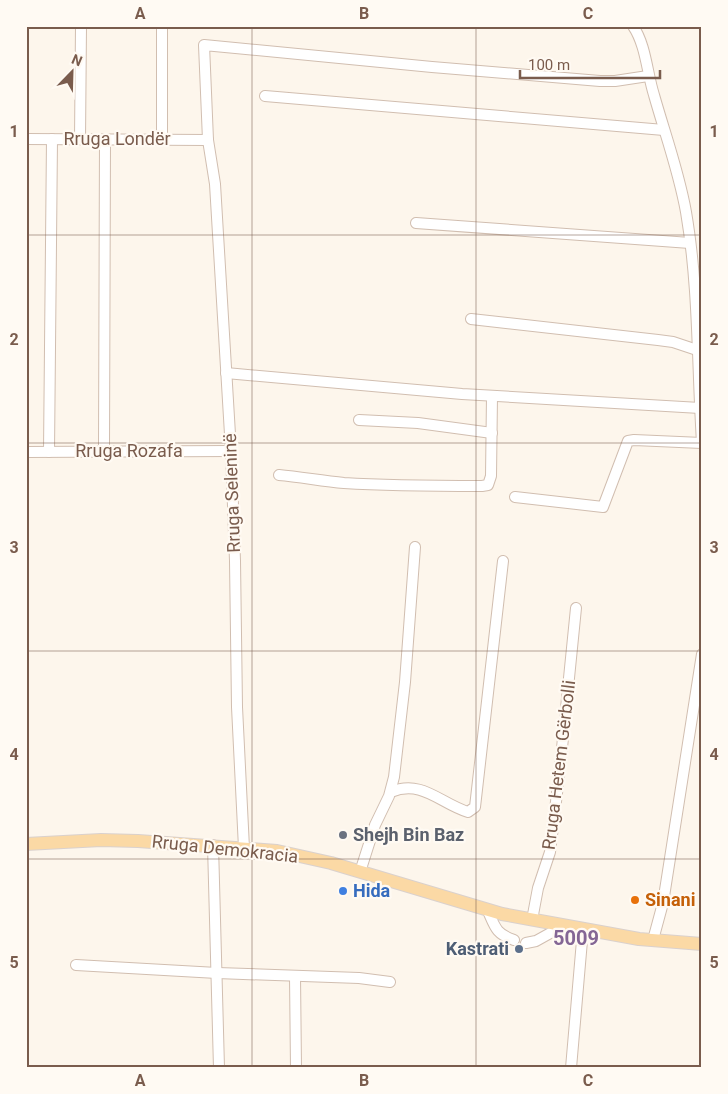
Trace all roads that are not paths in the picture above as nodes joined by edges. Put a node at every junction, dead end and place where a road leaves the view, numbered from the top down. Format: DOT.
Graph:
graph roads {
  1 [pos="80,26"];
  2 [pos="162,26"];
  3 [pos="634,26"];
  4 [pos="648,76"];
  5 [pos="265,96"];
  6 [pos="664,130"];
  7 [pos="26,139"];
  8 [pos="52,139"];
  9 [pos="80,139"];
  10 [pos="105,139"];
  11 [pos="162,139"];
  12 [pos="208,140"];
  13 [pos="416,223"];
  14 [pos="690,243"];
  15 [pos="471,319"];
  16 [pos="697,350"];
  17 [pos="226,373"];
  18 [pos="492,396"];
  19 [pos="700,408"];
  20 [pos="359,420"];
  21 [pos="492,433"];
  22 [pos="702,443"];
  23 [pos="104,451"];
  24 [pos="231,451"];
  25 [pos="26,452"];
  26 [pos="49,452"];
  27 [pos="279,475"];
  28 [pos="515,497"];
  29 [pos="415,547"];
  30 [pos="503,561"];
  31 [pos="576,608"];
  32 [pos="702,654"];
  33 [pos="391,792"];
  34 [pos="26,844"];
  35 [pos="213,846"];
  36 [pos="244,848"];
  37 [pos="360,872"];
  38 [pos="488,911"];
  39 [pos="532,920"];
  40 [pos="562,926"];
  41 [pos="583,930"];
  42 [pos="514,940"];
  43 [pos="653,940"];
  44 [pos="526,943"];
  45 [pos="701,945"];
  46 [pos="76,965"];
  47 [pos="217,973"];
  48 [pos="295,976"];
  49 [pos="390,982"];
  50 [pos="219,1068"];
  51 [pos="296,1068"];
  52 [pos="571,1068"];
  1 -- 9 [label="street"];
  2 -- 11 [label="street"];
  3 -- 4 [label="street"];
  4 -- 6 [label="street"];
  4 -- 12 [label="street, Rruga Seleninë"];
  5 -- 6 [label="street"];
  6 -- 14 [label="street"];
  7 -- 8 [label="street, Rruga Londër"];
  8 -- 9 [label="street, Rruga Londër"];
  8 -- 26 [label="street"];
  9 -- 10 [label="street, Rruga Londër"];
  10 -- 11 [label="street, Rruga Londër"];
  10 -- 23 [label="street"];
  11 -- 12 [label="street, Rruga Londër"];
  12 -- 17 [label="street, Rruga Seleninë"];
  13 -- 14 [label="street"];
  14 -- 16 [label="street"];
  15 -- 16 [label="street"];
  16 -- 19 [label="street"];
  17 -- 18 [label="street"];
  17 -- 24 [label="street, Rruga Seleninë"];
  18 -- 19 [label="street"];
  18 -- 21 [label="street"];
  19 -- 22 [label="street"];
  20 -- 21 [label="street"];
  21 -- 27 [label="street"];
  22 -- 28 [label="street"];
  23 -- 24 [label="street, Rruga Rozafa"];
  23 -- 26 [label="street, Rruga Rozafa"];
  24 -- 36 [label="street, Rruga Seleninë"];
  25 -- 26 [label="street, Rruga Rozafa"];
  29 -- 33 [label="street"];
  30 -- 33 [label="street"];
  31 -- 39 [label="street, Rruga Hetem Gërbolli"];
  32 -- 43 [label="street"];
  33 -- 37 [label="street"];
  34 -- 35 [label="main road, Rruga Demokracia"];
  35 -- 36 [label="main road, Rruga Demokracia"];
  35 -- 47 [label="street"];
  36 -- 37 [label="main road, Rruga Demokracia"];
  37 -- 38 [label="main road, Rruga Demokracia"];
  38 -- 39 [label="main road, Rruga Demokracia"];
  38 -- 42 [label="street"];
  39 -- 40 [label="main road, Rruga Demokracia"];
  40 -- 41 [label="main road, Rruga Demokracia"];
  40 -- 44 [label="street"];
  41 -- 43 [label="main road, Rruga Demokracia"];
  41 -- 52 [label="street"];
  43 -- 45 [label="main road, Rruga Demokracia"];
  46 -- 47 [label="street"];
  47 -- 48 [label="street"];
  47 -- 50 [label="street"];
  48 -- 49 [label="street"];
  48 -- 51 [label="street"];
}
